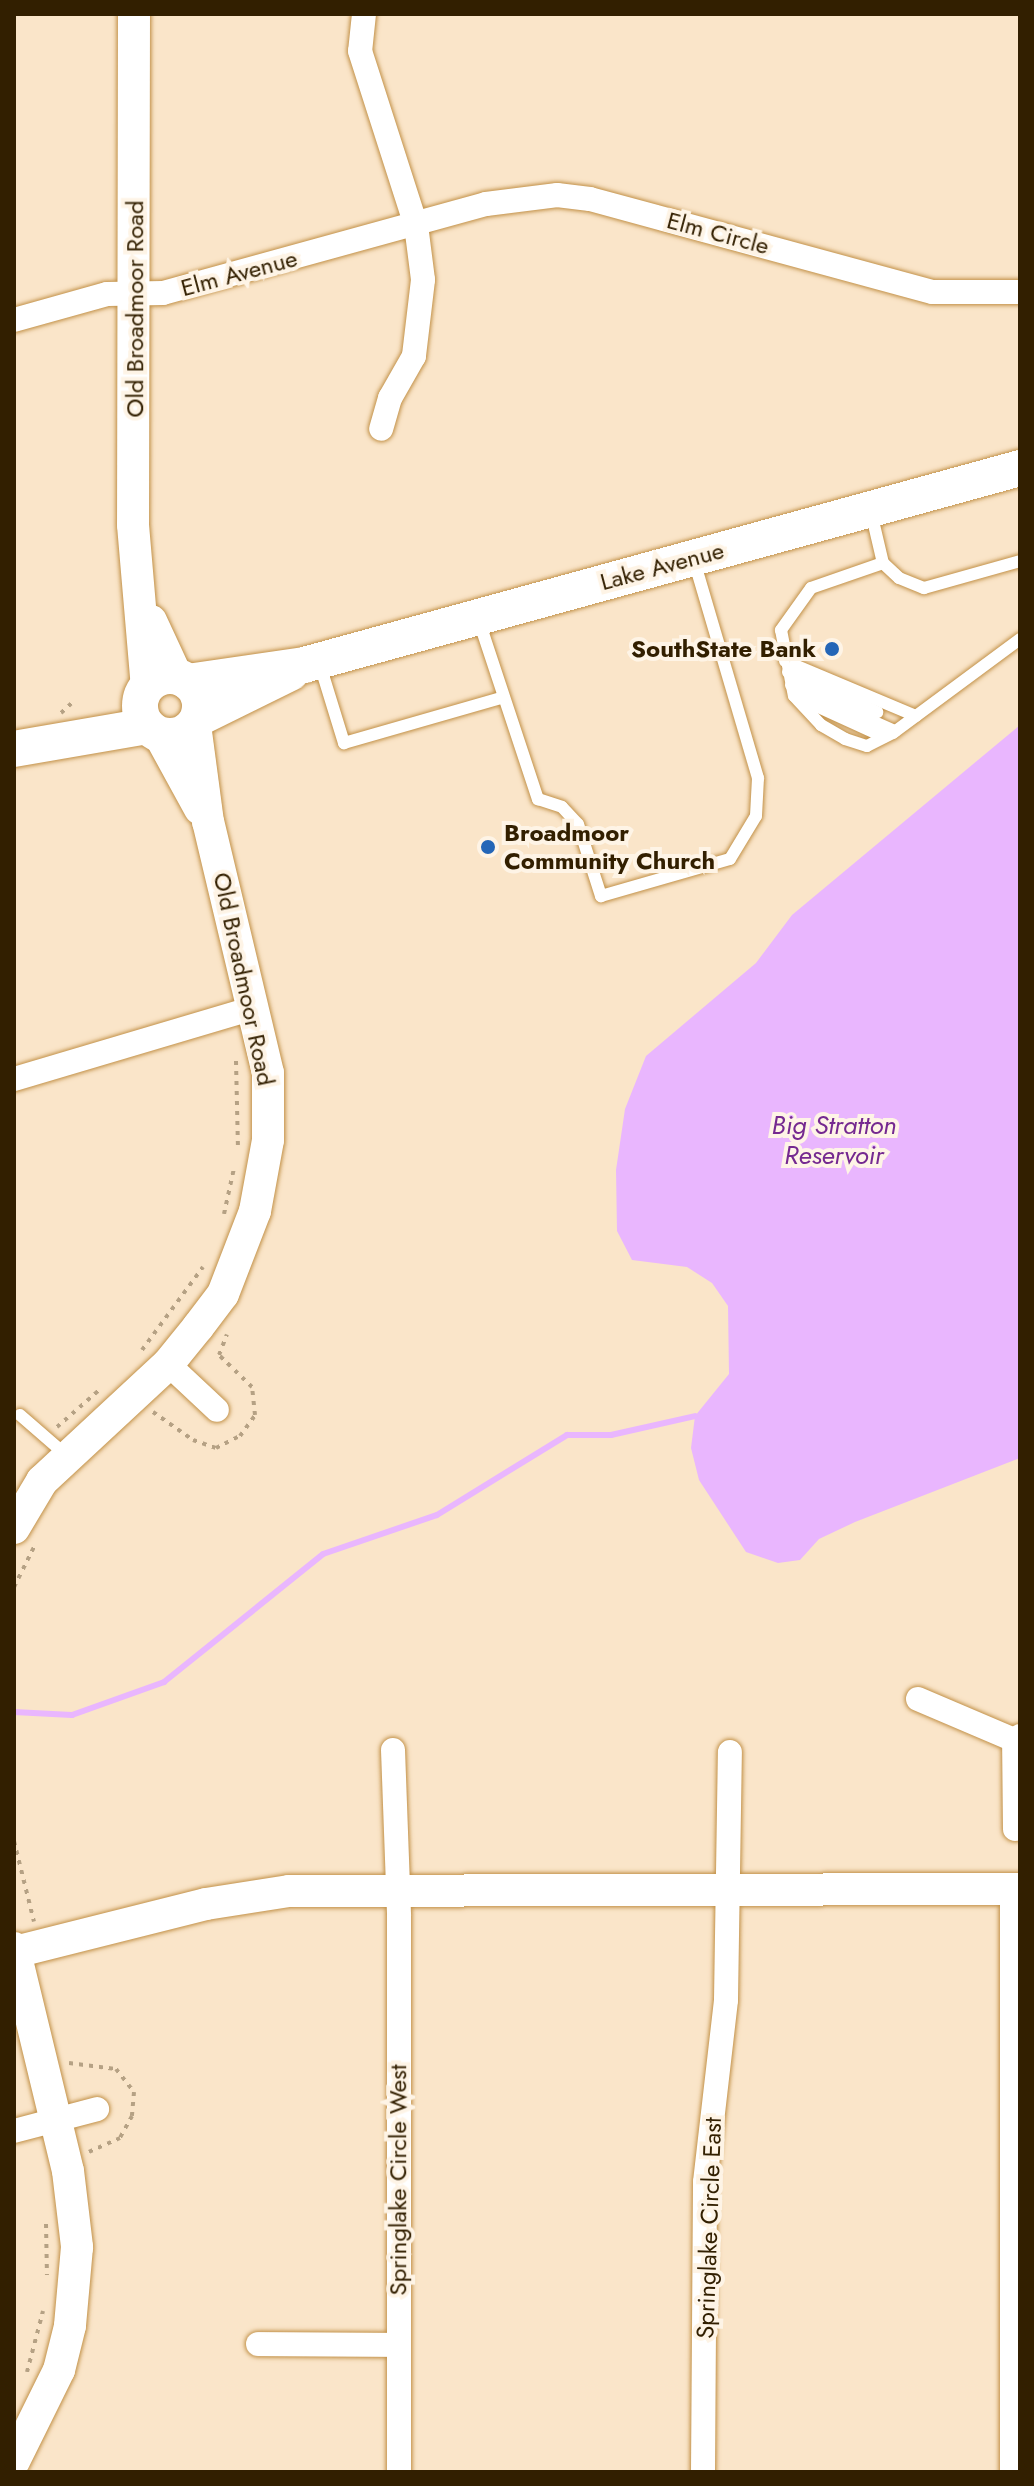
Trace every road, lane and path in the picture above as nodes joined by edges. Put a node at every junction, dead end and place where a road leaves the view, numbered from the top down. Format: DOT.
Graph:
graph roads {
  1 [pos="134,14"];
  2 [pos="364,14"];
  3 [pos="416,225"];
  4 [pos="137,291"];
  5 [pos="1020,292"];
  6 [pos="14,320"];
  7 [pos="381,429"];
  8 [pos="1020,468"];
  9 [pos="871,509"];
  10 [pos="693,558"];
  11 [pos="1020,561"];
  12 [pos="883,563"];
  13 [pos="478,617"];
  14 [pos="1020,639"];
  15 [pos="311,663"];
  16 [pos="790,678"];
  17 [pos="504,697"];
  18 [pos="160,701"];
  19 [pos="916,716"];
  20 [pos="197,721"];
  21 [pos="895,731"];
  22 [pos="21,747"];
  23 [pos="208,822"];
  24 [pos="242,1011"];
  25 [pos="14,1079"];
  26 [pos="223,1219"];
  27 [pos="206,1262"];
  28 [pos="228,1331"];
  29 [pos="153,1360"];
  30 [pos="107,1384"];
  31 [pos="217,1410"];
  32 [pos="20,1415"];
  33 [pos="143,1420"];
  34 [pos="56,1446"];
  35 [pos="27,1532"];
  36 [pos="14,1587"];
  37 [pos="918,1699"];
  38 [pos="1017,1738"];
  39 [pos="393,1750"];
  40 [pos="730,1752"];
  41 [pos="1015,1829"];
  42 [pos="396,1887"];
  43 [pos="730,1889"];
  44 [pos="1016,1889"];
  45 [pos="14,1950"];
  46 [pos="97,2109"];
  47 [pos="56,2119"];
  48 [pos="14,2131"];
  49 [pos="46,2207"];
  50 [pos="47,2283"];
  51 [pos="47,2299"];
  52 [pos="258,2344"];
  53 [pos="398,2345"];
  54 [pos="26,2376"];
  55 [pos="14,2461"];
  56 [pos="399,2472"];
  57 [pos="703,2472"];
  58 [pos="1012,2472"];
  1 -- 4 [label="street, Old Broadmoor Road"];
  2 -- 3 [label="street"];
  3 -- 4 [label="street, Elm Avenue"];
  3 -- 5 [label="street, Elm Circle"];
  3 -- 7 [label="street"];
  4 -- 6 [label="street, Elm Avenue"];
  4 -- 18 [label="street, Old Broadmoor Road"];
  8 -- 9 [label="main road, Lake Avenue"];
  9 -- 10 [label="main road, Lake Avenue"];
  9 -- 12 [label="lane"];
  10 -- 13 [label="main road, Lake Avenue"];
  10 -- 17 [label="lane"];
  11 -- 12 [label="lane"];
  12 -- 16 [label="lane"];
  13 -- 15 [label="main road, Lake Avenue"];
  13 -- 17 [label="lane"];
  14 -- 19 [label="lane"];
  15 -- 17 [label="lane"];
  15 -- 18 [label="main road, Lake Avenue"];
  15 -- 20 [label="main road, Lake Avenue"];
  16 -- 19 [label="lane"];
  16 -- 21 [label="lane"];
  16 -- 21 [label="lane"];
  18 -- 20 [label="main road, Lake Avenue"];
  18 -- 22 [label="main road, Lake Avenue"];
  18 -- 23 [label="street, Old Broadmoor Road"];
  19 -- 21 [label="lane"];
  20 -- 23 [label="street, Old Broadmoor Road"];
  23 -- 24 [label="street, Old Broadmoor Road"];
  24 -- 25 [label="street"];
  24 -- 26 [label="path"];
  24 -- 29 [label="street, Old Broadmoor Road"];
  27 -- 29 [label="path"];
  28 -- 33 [label="path"];
  29 -- 31 [label="street"];
  29 -- 34 [label="street, Old Broadmoor Road"];
  30 -- 34 [label="path"];
  32 -- 34 [label="lane"];
  34 -- 35 [label="street, Old Broadmoor Road"];
  35 -- 36 [label="path"];
  37 -- 38 [label="street"];
  38 -- 41 [label="street"];
  39 -- 42 [label="street, Springlake Circle West"];
  40 -- 43 [label="street, Springlake Circle East"];
  42 -- 43 [label="street"];
  42 -- 45 [label="street"];
  42 -- 53 [label="street, Springlake Circle West"];
  43 -- 44 [label="street"];
  43 -- 57 [label="street, Springlake Circle East"];
  44 -- 58 [label="street"];
  45 -- 47 [label="street"];
  46 -- 47 [label="street"];
  47 -- 48 [label="street"];
  47 -- 55 [label="street"];
  49 -- 50 [label="path"];
  51 -- 54 [label="path"];
  52 -- 53 [label="street"];
  53 -- 56 [label="street, Springlake Circle West"];
}
